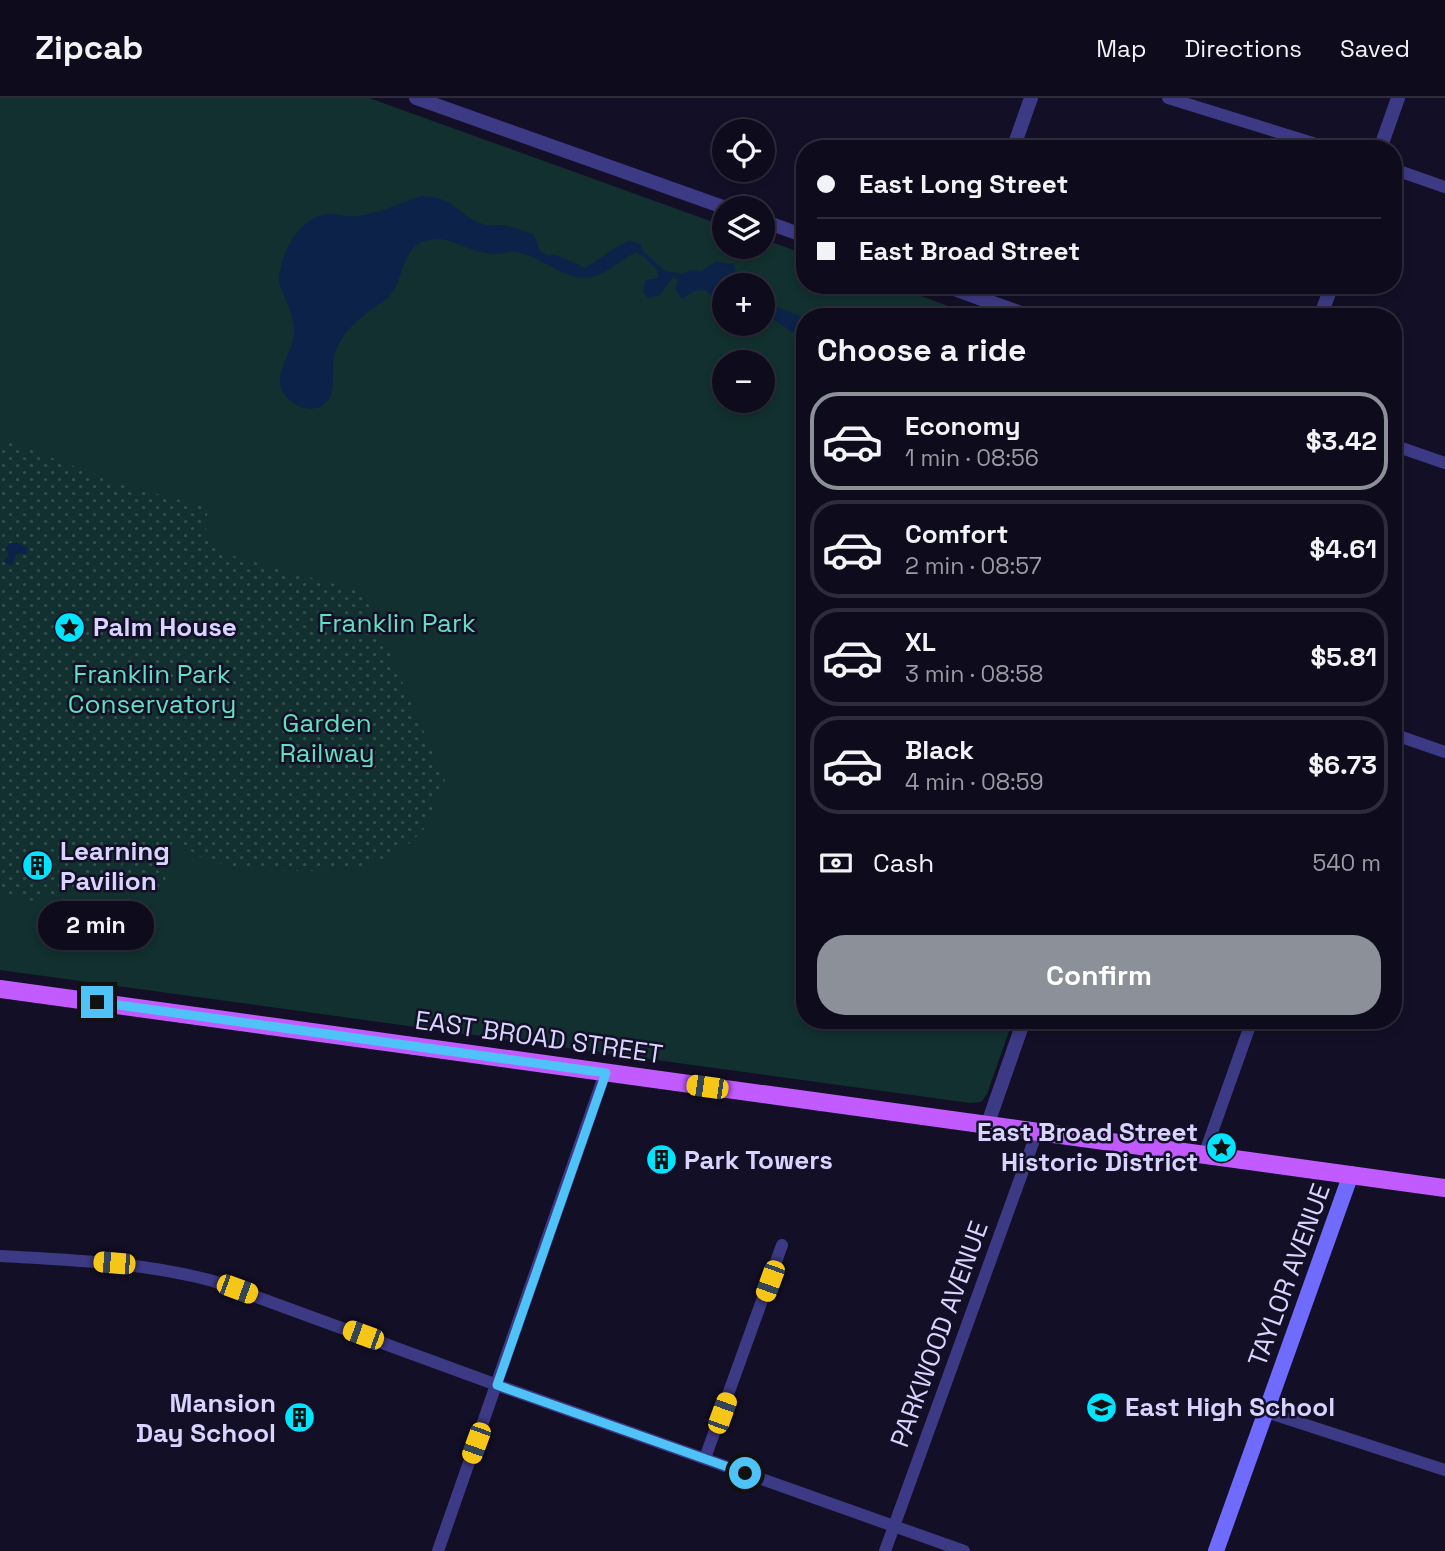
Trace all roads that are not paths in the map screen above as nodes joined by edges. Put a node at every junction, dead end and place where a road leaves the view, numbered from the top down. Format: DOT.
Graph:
graph roads {
  1 [pos="416,98"];
  2 [pos="1031,98"];
  3 [pos="1168,98"];
  4 [pos="1398,98"];
  5 [pos="1016,140"];
  6 [pos="1303,140"];
  7 [pos="1383,140"];
  8 [pos="1402,172"];
  9 [pos="1445,187"];
  10 [pos="712,203"];
  11 [pos="775,225"];
  12 [pos="796,233"];
  13 [pos="977,294"];
  14 [pos="1011,308"];
  15 [pos="1402,448"];
  16 [pos="1445,463"];
  17 [pos="1402,737"];
  18 [pos="1445,752"];
  19 [pos="0,989"];
  20 [pos="1021,1029"];
  21 [pos="1249,1029"];
  22 [pos="606,1073"];
  23 [pos="987,1126"];
  24 [pos="1037,1132"];
  25 [pos="1205,1155"];
  26 [pos="1351,1174"];
  27 [pos="1445,1188"];
  28 [pos="782,1245"];
  29 [pos="0,1256"];
  30 [pos="497,1385"];
  31 [pos="1266,1412"];
  32 [pos="705,1458"];
  33 [pos="1445,1470"];
  34 [pos="894,1526"];
  35 [pos="438,1551"];
  36 [pos="885,1551"];
  37 [pos="964,1551"];
  38 [pos="1216,1551"];
  1 -- 10 [label="street"];
  2 -- 5 [label="street"];
  3 -- 6 [label="street"];
  4 -- 7 [label="street"];
  8 -- 9 [label="street"];
  11 -- 12 [label="street"];
  13 -- 14 [label="street"];
  15 -- 16 [label="street"];
  17 -- 18 [label="street"];
  19 -- 22 [label="main road, EAST BROAD STREET"];
  20 -- 23 [label="street"];
  21 -- 25 [label="street"];
  22 -- 23 [label="main road, EAST BROAD STREET"];
  22 -- 30 [label="street"];
  23 -- 24 [label="main road, EAST BROAD STREET"];
  24 -- 25 [label="main road, EAST BROAD STREET"];
  24 -- 34 [label="street, PARKWOOD AVENUE"];
  25 -- 26 [label="main road, EAST BROAD STREET"];
  26 -- 27 [label="main road, EAST BROAD STREET"];
  26 -- 31 [label="main road, TAYLOR AVENUE"];
  28 -- 32 [label="street"];
  29 -- 30 [label="street"];
  30 -- 32 [label="street"];
  30 -- 35 [label="street"];
  31 -- 33 [label="street"];
  31 -- 38 [label="main road, TAYLOR AVENUE"];
  32 -- 34 [label="street"];
  34 -- 36 [label="street, PARKWOOD AVENUE"];
  34 -- 37 [label="street"];
}
